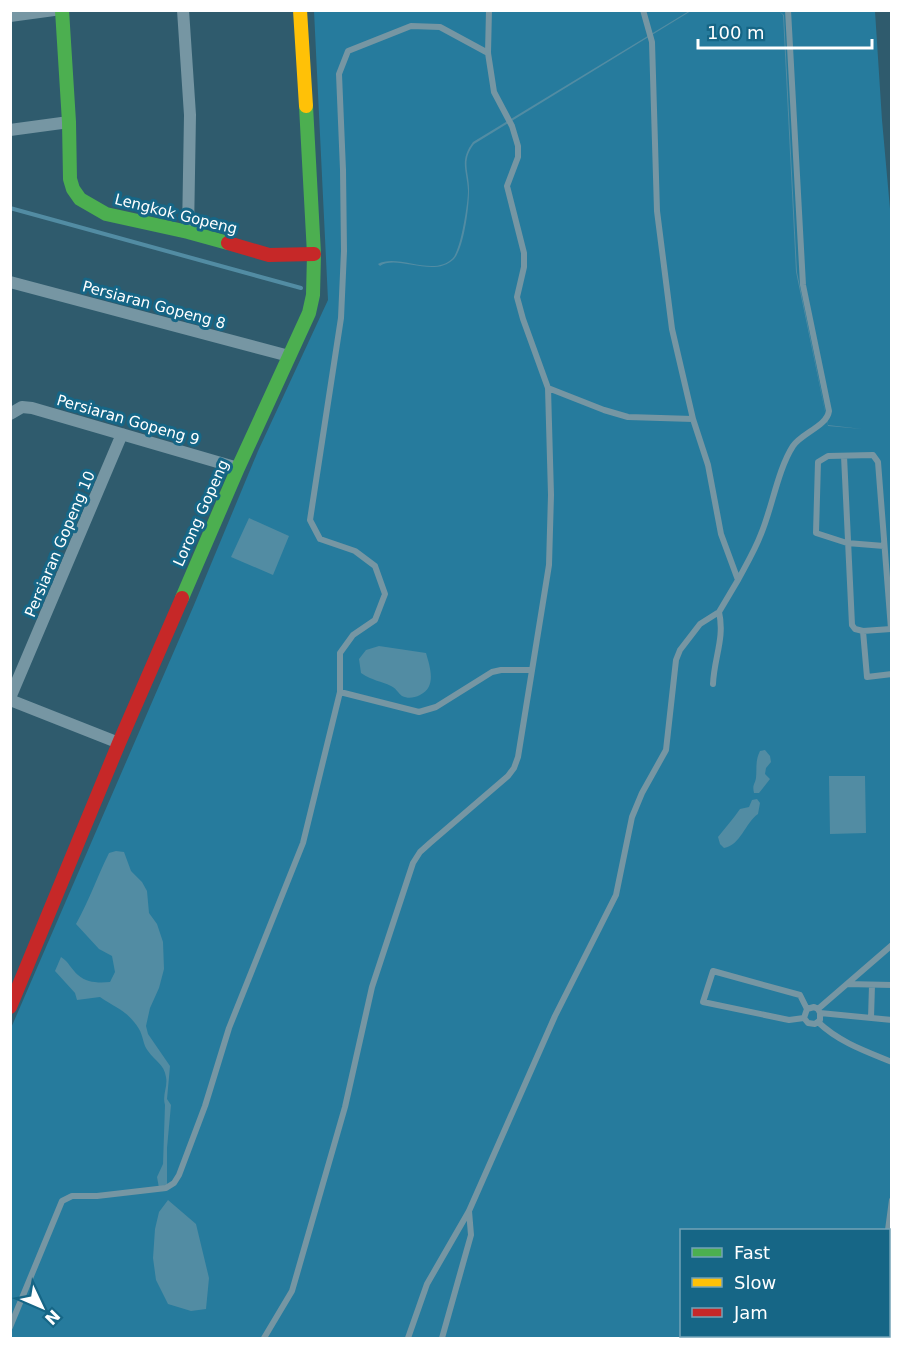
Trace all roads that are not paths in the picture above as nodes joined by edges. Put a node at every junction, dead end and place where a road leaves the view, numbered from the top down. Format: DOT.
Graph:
graph roads {
  1 [pos="54,10"];
  2 [pos="62,10"];
  3 [pos="183,10"];
  4 [pos="300,10"];
  5 [pos="489,10"];
  6 [pos="643,10"];
  7 [pos="788,10"];
  8 [pos="10,16"];
  9 [pos="488,53"];
  10 [pos="69,122"];
  11 [pos="10,130"];
  12 [pos="188,232"];
  13 [pos="314,254"];
  14 [pos="10,282"];
  15 [pos="289,356"];
  16 [pos="548,388"];
  17 [pos="10,414"];
  18 [pos="693,419"];
  19 [pos="122,435"];
  20 [pos="844,456"];
  21 [pos="238,468"];
  22 [pos="847,543"];
  23 [pos="884,546"];
  24 [pos="738,580"];
  25 [pos="719,612"];
  26 [pos="891,629"];
  27 [pos="863,631"];
  28 [pos="891,635"];
  29 [pos="531,670"];
  30 [pos="891,674"];
  31 [pos="713,684"];
  32 [pos="340,692"];
  33 [pos="10,699"];
  34 [pos="118,742"];
  35 [pos="891,945"];
  36 [pos="847,984"];
  37 [pos="872,985"];
  38 [pos="891,985"];
  39 [pos="10,1007"];
  40 [pos="807,1009"];
  41 [pos="819,1011"];
  42 [pos="804,1018"];
  43 [pos="871,1018"];
  44 [pos="891,1020"];
  45 [pos="818,1022"];
  46 [pos="891,1062"];
  47 [pos="891,1200"];
  48 [pos="469,1211"];
  49 [pos="888,1229"];
  50 [pos="10,1327"];
  51 [pos="264,1338"];
  52 [pos="408,1338"];
  53 [pos="442,1338"];
  1 -- 8 [label="street"];
  2 -- 10 [label="street, Lengkok Gopeng"];
  3 -- 12 [label="street"];
  4 -- 13 [label="street, Lorong Gopeng"];
  5 -- 9 [label="lane"];
  6 -- 18 [label="lane"];
  7 -- 24 [label="lane"];
  9 -- 16 [label="lane"];
  9 -- 32 [label="lane"];
  10 -- 11 [label="street"];
  10 -- 12 [label="street, Lengkok Gopeng"];
  12 -- 13 [label="street, Lengkok Gopeng"];
  13 -- 15 [label="street, Lorong Gopeng"];
  14 -- 15 [label="street, Persiaran Gopeng 8"];
  15 -- 21 [label="street, Lorong Gopeng"];
  16 -- 18 [label="lane"];
  16 -- 29 [label="lane"];
  17 -- 19 [label="street, Persiaran Gopeng 9"];
  18 -- 24 [label="lane"];
  19 -- 21 [label="street, Persiaran Gopeng 9"];
  19 -- 33 [label="street, Persiaran Gopeng 10"];
  20 -- 22 [label="lane"];
  20 -- 22 [label="lane"];
  20 -- 23 [label="lane"];
  21 -- 34 [label="street, Lorong Gopeng"];
  22 -- 23 [label="lane"];
  22 -- 27 [label="lane"];
  23 -- 26 [label="lane"];
  24 -- 25 [label="lane"];
  25 -- 31 [label="lane"];
  25 -- 48 [label="lane"];
  26 -- 27 [label="lane"];
  26 -- 28 [label="lane"];
  27 -- 30 [label="lane"];
  29 -- 32 [label="lane"];
  29 -- 51 [label="lane"];
  32 -- 50 [label="lane"];
  33 -- 34 [label="street"];
  34 -- 39 [label="street, Lorong Gopeng"];
  35 -- 36 [label="lane"];
  36 -- 37 [label="lane"];
  36 -- 41 [label="lane"];
  37 -- 38 [label="lane"];
  37 -- 43 [label="lane"];
  40 -- 41 [label="lane"];
  40 -- 42 [label="lane"];
  40 -- 42 [label="lane"];
  41 -- 43 [label="lane"];
  41 -- 45 [label="lane"];
  42 -- 45 [label="lane"];
  43 -- 44 [label="lane"];
  45 -- 46 [label="lane"];
  47 -- 49 [label="lane"];
  48 -- 52 [label="lane"];
  48 -- 53 [label="lane"];
}
